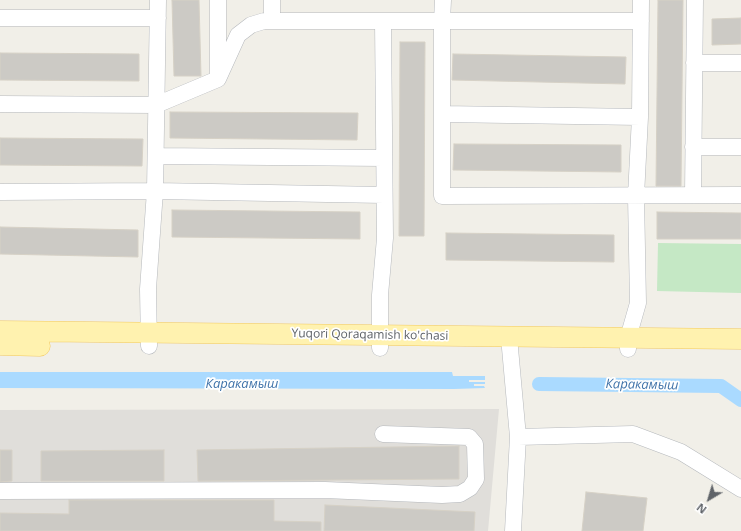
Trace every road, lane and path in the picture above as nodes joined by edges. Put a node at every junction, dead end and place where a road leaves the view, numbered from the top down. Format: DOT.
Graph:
graph roads {
  1 [pos="158,0"];
  2 [pos="218,0"];
  3 [pos="272,0"];
  4 [pos="443,0"];
  5 [pos="641,0"];
  6 [pos="695,0"];
  7 [pos="0,18"];
  8 [pos="158,18"];
  9 [pos="272,20"];
  10 [pos="383,21"];
  11 [pos="442,21"];
  12 [pos="641,21"];
  13 [pos="741,63"];
  14 [pos="694,64"];
  15 [pos="218,79"];
  16 [pos="0,104"];
  17 [pos="156,105"];
  18 [pos="442,114"];
  19 [pos="640,117"];
  20 [pos="693,147"];
  21 [pos="741,147"];
  22 [pos="156,156"];
  23 [pos="384,158"];
  24 [pos="155,191"];
  25 [pos="0,192"];
  26 [pos="384,195"];
  27 [pos="693,195"];
  28 [pos="741,195"];
  29 [pos="636,196"];
  30 [pos="0,331"];
  31 [pos="741,339"];
  32 [pos="149,340"];
  33 [pos="379,342"];
  34 [pos="510,343"];
  35 [pos="628,344"];
  36 [pos="0,346"];
  37 [pos="741,350"];
  38 [pos="383,434"];
  39 [pos="518,437"];
  40 [pos="741,489"];
  41 [pos="0,490"];
  42 [pos="513,531"];
  1 -- 8 [label="lane"];
  2 -- 15 [label="lane"];
  3 -- 9 [label="lane"];
  4 -- 11 [label="lane"];
  5 -- 12 [label="lane"];
  6 -- 14 [label="lane"];
  7 -- 8 [label="lane"];
  8 -- 17 [label="lane"];
  9 -- 10 [label="lane"];
  9 -- 15 [label="lane"];
  10 -- 11 [label="lane"];
  10 -- 23 [label="lane"];
  11 -- 12 [label="lane"];
  11 -- 18 [label="lane"];
  12 -- 19 [label="lane"];
  13 -- 14 [label="lane"];
  14 -- 20 [label="lane"];
  15 -- 17 [label="lane"];
  16 -- 17 [label="lane"];
  17 -- 22 [label="lane"];
  18 -- 19 [label="lane"];
  18 -- 29 [label="lane"];
  19 -- 29 [label="lane"];
  20 -- 21 [label="lane"];
  20 -- 27 [label="lane"];
  22 -- 23 [label="lane"];
  22 -- 24 [label="lane"];
  23 -- 26 [label="lane"];
  24 -- 25 [label="lane"];
  24 -- 26 [label="lane"];
  24 -- 32 [label="lane"];
  26 -- 33 [label="lane"];
  27 -- 28 [label="lane"];
  27 -- 29 [label="lane"];
  29 -- 35 [label="lane"];
  30 -- 32 [label="main road, Yuqori Qoraqamish ko'chasi"];
  31 -- 35 [label="main road, Yuqori Qoraqamish ko'chasi"];
  32 -- 33 [label="main road, Yuqori Qoraqamish ko'chasi"];
  32 -- 36 [label="main road, Yuqori Qoraqamish ko'chasi"];
  33 -- 34 [label="main road, Yuqori Qoraqamish ko'chasi"];
  34 -- 35 [label="main road, Yuqori Qoraqamish ko'chasi"];
  34 -- 39 [label="lane"];
  35 -- 37 [label="main road, Yuqori Qoraqamish ko'chasi"];
  38 -- 41 [label="lane"];
  39 -- 40 [label="lane"];
  39 -- 42 [label="lane"];
}
